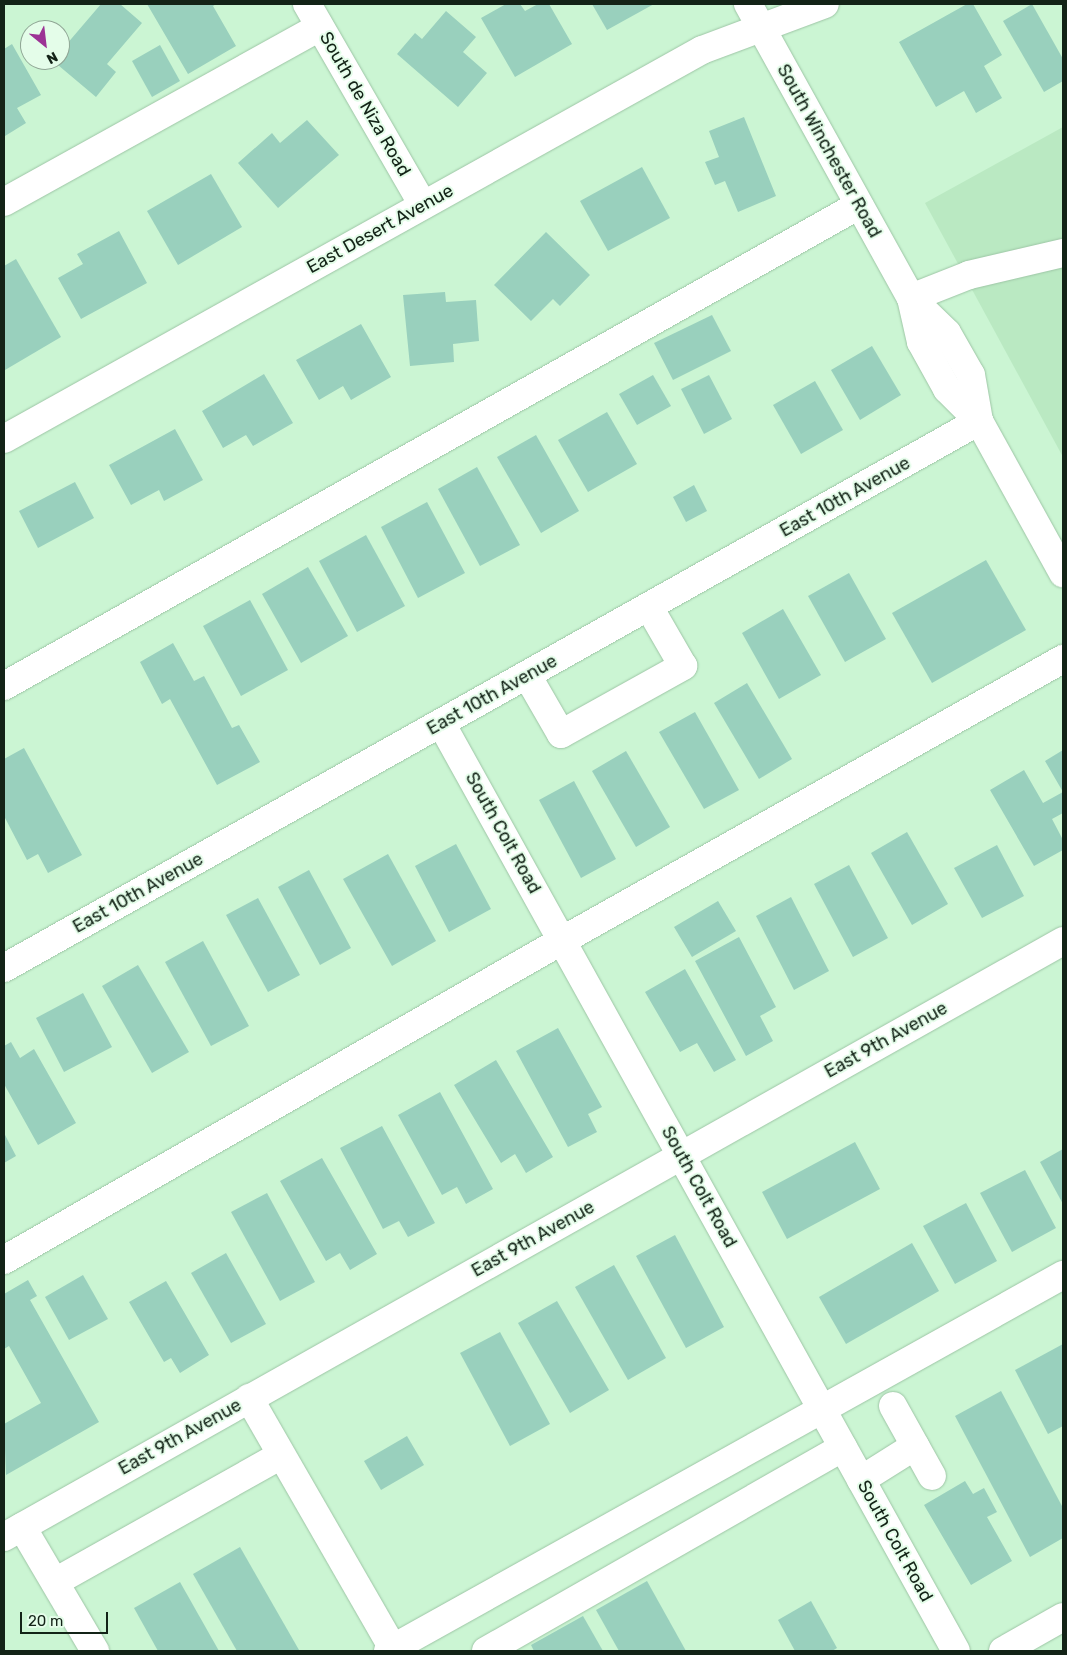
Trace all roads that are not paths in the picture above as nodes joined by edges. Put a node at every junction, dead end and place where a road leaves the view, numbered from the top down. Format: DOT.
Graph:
graph roads {
  1 [pos="307,4"];
  2 [pos="825,4"];
  3 [pos="754,15"];
  4 [pos="320,27"];
  5 [pos="4,202"];
  6 [pos="423,205"];
  7 [pos="859,205"];
  8 [pos="1063,253"];
  9 [pos="911,298"];
  10 [pos="979,422"];
  11 [pos="4,440"];
  12 [pos="1063,573"];
  13 [pos="649,607"];
  14 [pos="1063,659"];
  15 [pos="527,675"];
  16 [pos="4,686"];
  17 [pos="441,723"];
  18 [pos="563,940"];
  19 [pos="1063,942"];
  20 [pos="4,968"];
  21 [pos="681,1155"];
  22 [pos="4,1260"];
  23 [pos="1063,1275"];
  24 [pos="249,1398"];
  25 [pos="893,1406"];
  26 [pos="822,1410"];
  27 [pos="915,1446"];
  28 [pos="843,1447"];
  29 [pos="282,1455"];
  30 [pos="932,1476"];
  31 [pos="861,1480"];
  32 [pos="13,1532"];
  33 [pos="55,1582"];
  34 [pos="1063,1617"];
  35 [pos="391,1650"];
  36 [pos="95,1651"];
  37 [pos="486,1651"];
  38 [pos="956,1651"];
  39 [pos="1003,1651"];
  1 -- 4 [label="street, South de Niza Road"];
  2 -- 3 [label="street, East Desert Avenue"];
  3 -- 6 [label="street, East Desert Avenue"];
  3 -- 7 [label="street, South Winchester Road"];
  4 -- 5 [label="street"];
  4 -- 6 [label="street, South de Niza Road"];
  6 -- 11 [label="street, East Desert Avenue"];
  7 -- 9 [label="street, South Winchester Road"];
  7 -- 16 [label="street"];
  8 -- 9 [label="street"];
  9 -- 10 [label="street, South Winchester Road"];
  10 -- 12 [label="street, South Winchester Road"];
  10 -- 13 [label="street, East 10th Avenue"];
  13 -- 15 [label="street, East 10th Avenue"];
  13 -- 15 [label="street"];
  14 -- 18 [label="street"];
  15 -- 17 [label="street, East 10th Avenue"];
  17 -- 18 [label="street, South Colt Road"];
  17 -- 20 [label="street, East 10th Avenue"];
  18 -- 21 [label="street, South Colt Road"];
  18 -- 22 [label="street"];
  19 -- 21 [label="street, East 9th Avenue"];
  21 -- 24 [label="street, East 9th Avenue"];
  21 -- 26 [label="street, South Colt Road"];
  23 -- 26 [label="street"];
  24 -- 29 [label="street"];
  24 -- 32 [label="street, East 9th Avenue"];
  25 -- 27 [label="street"];
  26 -- 28 [label="street, South Colt Road"];
  26 -- 35 [label="street"];
  27 -- 30 [label="street"];
  27 -- 31 [label="street"];
  28 -- 31 [label="street, South Colt Road"];
  28 -- 37 [label="street"];
  29 -- 33 [label="street"];
  29 -- 35 [label="street"];
  31 -- 38 [label="street, South Colt Road"];
  32 -- 33 [label="street"];
  33 -- 36 [label="street"];
  34 -- 39 [label="street"];
}
